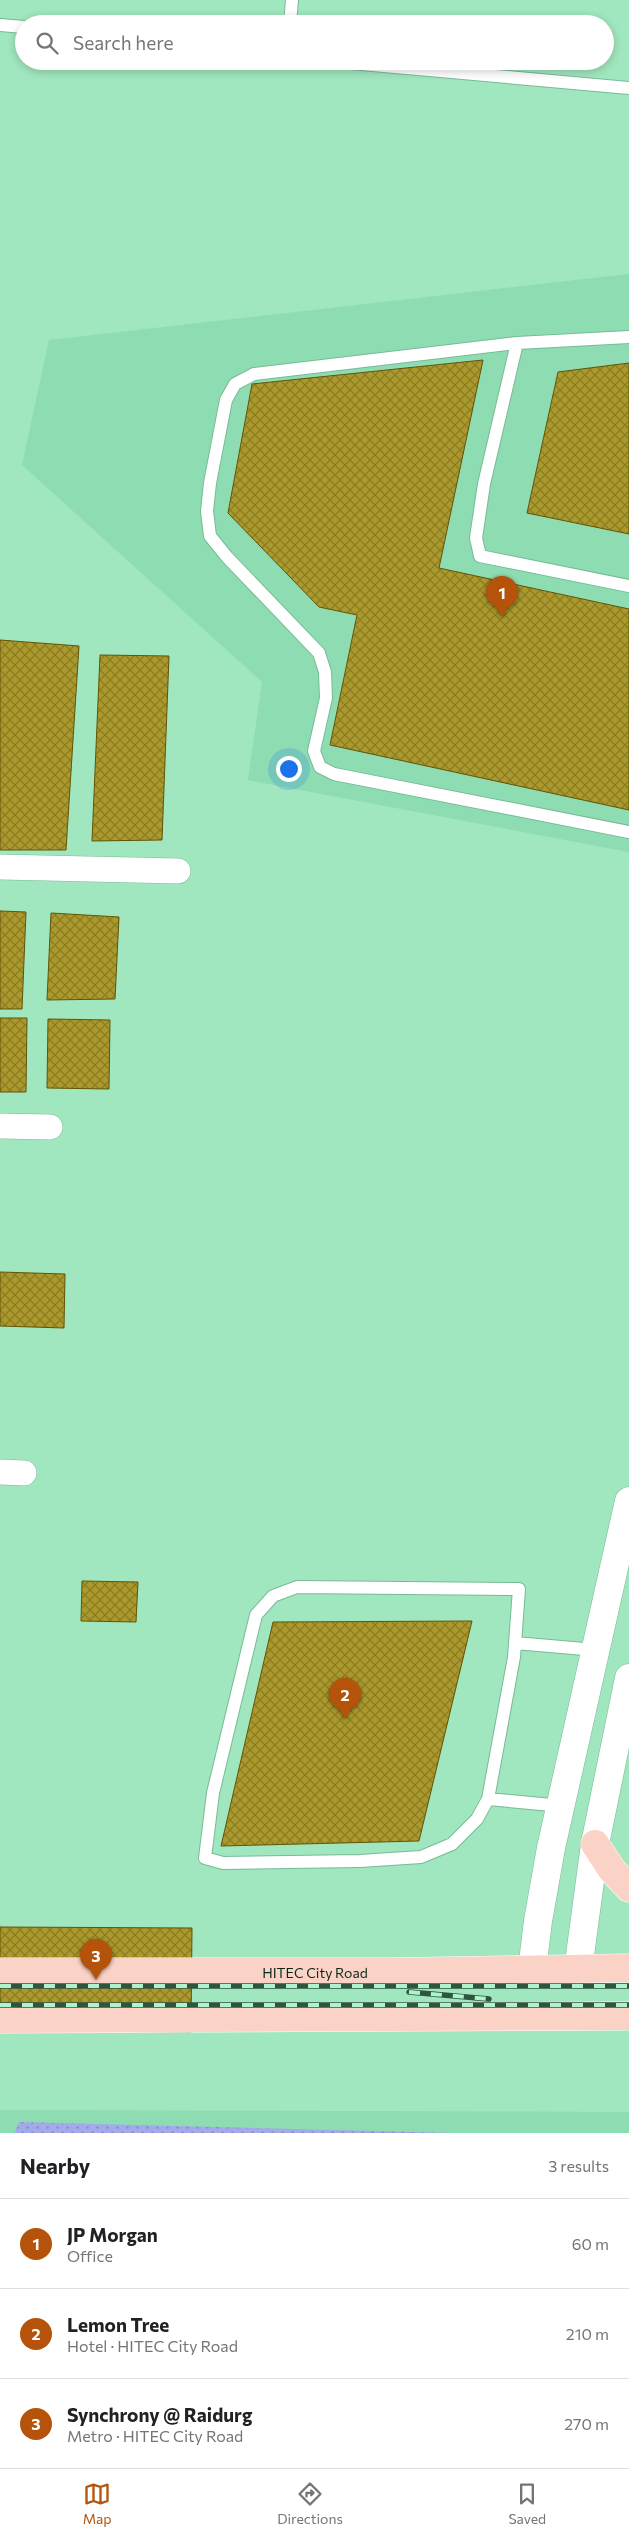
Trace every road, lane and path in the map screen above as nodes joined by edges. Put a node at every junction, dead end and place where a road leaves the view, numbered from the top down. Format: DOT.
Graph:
graph roads {
  1 [pos="292,0"];
  2 [pos="291,15"];
  3 [pos="0,24"];
  4 [pos="15,26"];
  5 [pos="428,70"];
  6 [pos="629,88"];
  7 [pos="629,338"];
  8 [pos="517,343"];
  9 [pos="629,586"];
  10 [pos="629,832"];
  11 [pos="0,867"];
  12 [pos="178,871"];
  13 [pos="0,1126"];
  14 [pos="50,1127"];
  15 [pos="0,1472"];
  16 [pos="24,1473"];
  17 [pos="629,1501"];
  18 [pos="515,1643"];
  19 [pos="596,1650"];
  20 [pos="629,1678"];
  21 [pos="488,1800"];
  22 [pos="562,1806"];
  23 [pos="595,1844"];
  24 [pos="629,1888"];
  25 [pos="629,1968"];
  26 [pos="532,1970"];
  27 [pos="578,1970"];
  28 [pos="0,1972"];
  29 [pos="629,2016"];
  30 [pos="0,2019"];
  1 -- 2 [label="lane"];
  3 -- 4 [label="lane"];
  5 -- 6 [label="lane"];
  7 -- 8 [label="lane"];
  8 -- 9 [label="lane"];
  8 -- 10 [label="lane"];
  11 -- 12 [label="street"];
  13 -- 14 [label="street"];
  15 -- 16 [label="street"];
  17 -- 19 [label="main road"];
  18 -- 19 [label="lane"];
  18 -- 21 [label="lane"];
  18 -- 21 [label="lane"];
  19 -- 22 [label="main road"];
  20 -- 23 [label="main road"];
  21 -- 22 [label="lane"];
  22 -- 26 [label="main road"];
  23 -- 24 [label="main road"];
  23 -- 27 [label="main road"];
  25 -- 27 [label="main road, HITEC City Road"];
  26 -- 27 [label="main road, HITEC City Road"];
  26 -- 28 [label="main road, HITEC City Road"];
  29 -- 30 [label="main road"];
}
